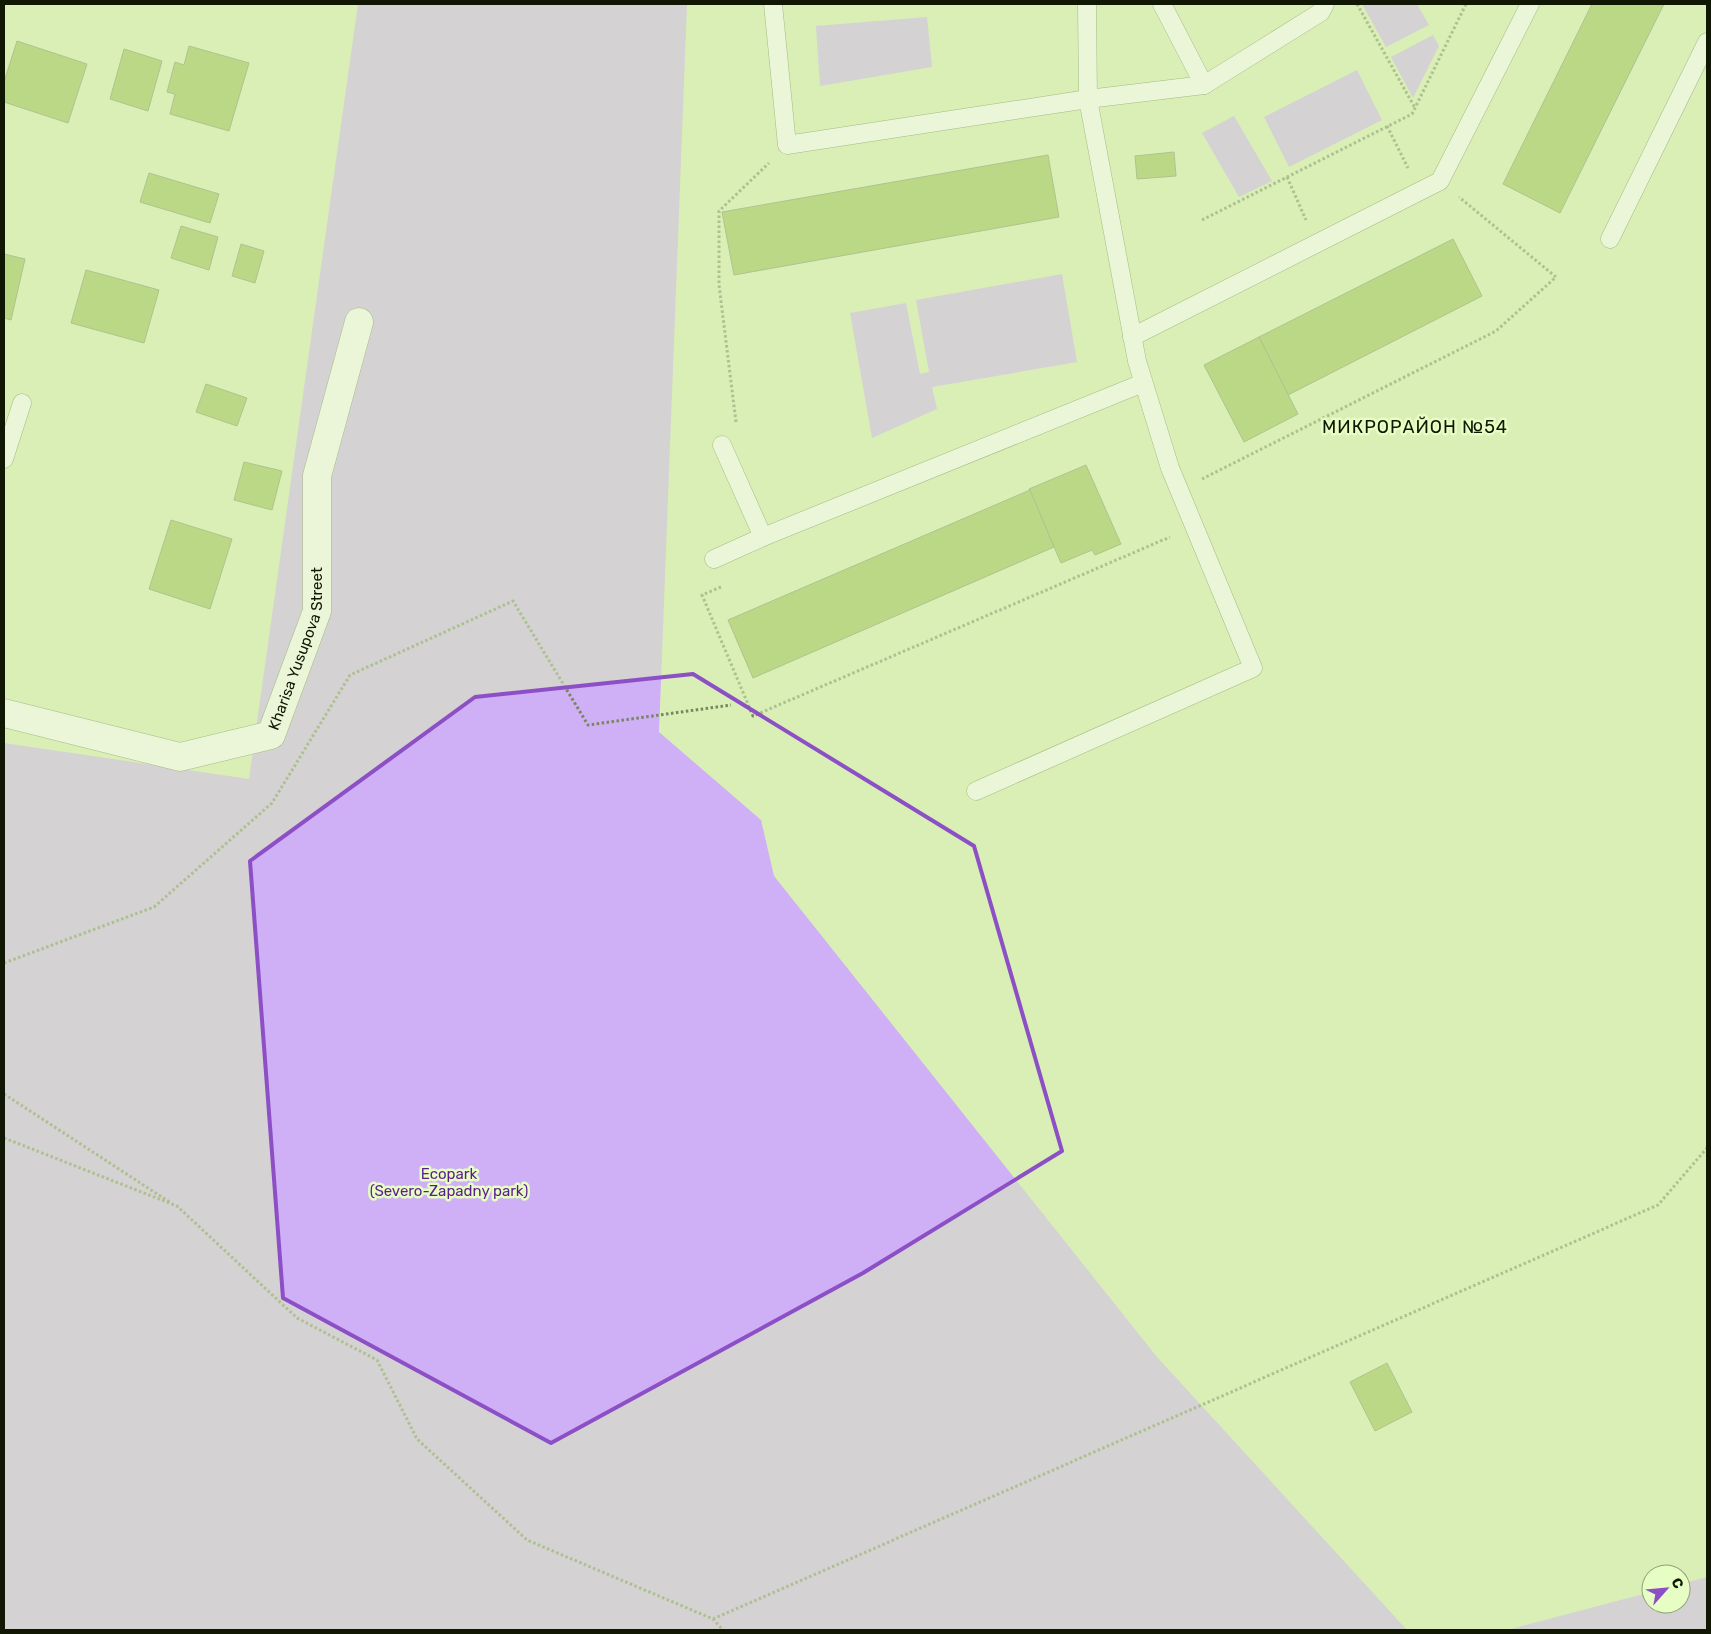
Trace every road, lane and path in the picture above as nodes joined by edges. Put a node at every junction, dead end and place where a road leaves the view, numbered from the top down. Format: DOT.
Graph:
graph roads {
  1 [pos="773,4"];
  2 [pos="1087,4"];
  3 [pos="1162,4"];
  4 [pos="1325,4"];
  5 [pos="1357,4"];
  6 [pos="1466,4"];
  7 [pos="1530,4"];
  8 [pos="1707,42"];
  9 [pos="1204,85"];
  10 [pos="1088,99"];
  11 [pos="1415,108"];
  12 [pos="787,146"];
  13 [pos="1287,177"];
  14 [pos="1440,181"];
  15 [pos="1202,220"];
  16 [pos="1610,239"];
  17 [pos="1316,243"];
  18 [pos="359,322"];
  19 [pos="1132,337"];
  20 [pos="1143,384"];
  21 [pos="22,403"];
  22 [pos="722,445"];
  23 [pos="4,459"];
  24 [pos="1179,491"];
  25 [pos="1194,527"];
  26 [pos="763,537"];
  27 [pos="714,559"];
  28 [pos="729,583"];
  29 [pos="731,705"];
  30 [pos="4,714"];
  31 [pos="976,790"];
  32 [pos="4,963"];
  33 [pos="4,1094"];
  34 [pos="4,1138"];
  35 [pos="1707,1148"];
  36 [pos="176,1206"];
  37 [pos="713,1619"];
  38 [pos="723,1630"];
  1 -- 12 [label="lane"];
  2 -- 10 [label="lane"];
  3 -- 9 [label="lane"];
  4 -- 9 [label="lane"];
  5 -- 11 [label="path"];
  6 -- 11 [label="path"];
  7 -- 14 [label="lane"];
  8 -- 16 [label="lane"];
  9 -- 10 [label="lane"];
  10 -- 12 [label="lane"];
  10 -- 19 [label="lane"];
  11 -- 13 [label="path"];
  12 -- 22 [label="path"];
  13 -- 15 [label="path"];
  13 -- 17 [label="path"];
  14 -- 17 [label="lane"];
  14 -- 24 [label="path"];
  17 -- 19 [label="lane"];
  18 -- 30 [label="street, Kharisa Yusupova Street"];
  19 -- 20 [label="lane"];
  20 -- 24 [label="lane"];
  20 -- 26 [label="lane"];
  21 -- 23 [label="lane"];
  22 -- 26 [label="lane"];
  24 -- 25 [label="lane"];
  25 -- 28 [label="path"];
  25 -- 31 [label="lane"];
  26 -- 27 [label="lane"];
  29 -- 32 [label="path"];
  33 -- 36 [label="path"];
  34 -- 36 [label="path"];
  35 -- 37 [label="path"];
  36 -- 37 [label="path"];
  37 -- 38 [label="path"];
}
